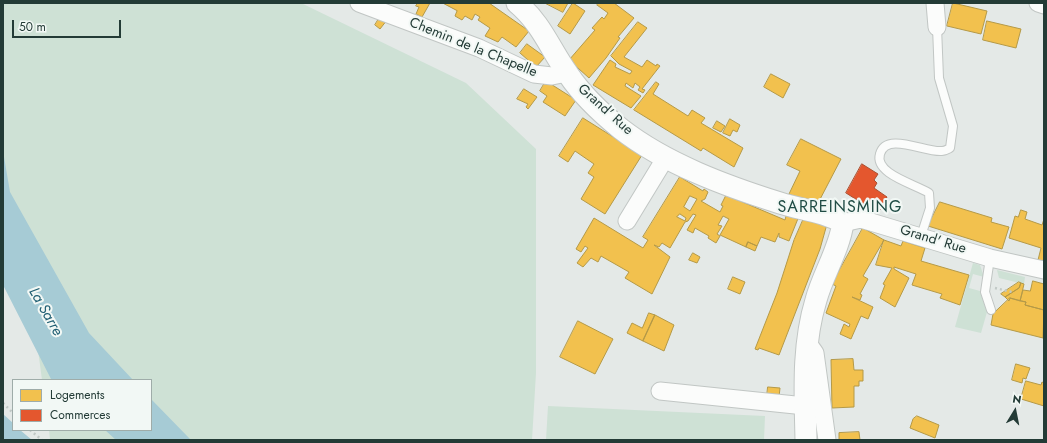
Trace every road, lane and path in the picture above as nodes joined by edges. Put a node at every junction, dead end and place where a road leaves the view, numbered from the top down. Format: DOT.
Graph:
graph roads {
  1 [pos="359,3"];
  2 [pos="517,3"];
  3 [pos="935,3"];
  4 [pos="1038,3"];
  5 [pos="1044,5"];
  6 [pos="937,27"];
  7 [pos="567,74"];
  8 [pos="666,157"];
  9 [pos="627,221"];
  10 [pos="843,223"];
  11 [pos="921,236"];
  12 [pos="990,258"];
  13 [pos="1044,270"];
  14 [pos="991,310"];
  15 [pos="806,341"];
  16 [pos="660,391"];
  17 [pos="3,403"];
  18 [pos="805,406"];
  19 [pos="12,412"];
  20 [pos="31,431"];
  21 [pos="42,440"];
  22 [pos="806,440"];
  23 [pos="826,440"];
  1 -- 7 [label="street, Chemin de la Chapelle"];
  2 -- 7 [label="street, Grand' Rue"];
  3 -- 6 [label="street"];
  4 -- 5 [label="street"];
  6 -- 11 [label="lane"];
  7 -- 8 [label="street, Grand' Rue"];
  8 -- 9 [label="street"];
  8 -- 10 [label="street, Grand' Rue"];
  10 -- 11 [label="street, Grand' Rue"];
  10 -- 15 [label="street"];
  11 -- 12 [label="street, Grand' Rue"];
  12 -- 13 [label="street, Grand' Rue"];
  12 -- 14 [label="lane"];
  15 -- 18 [label="street"];
  15 -- 23 [label="street"];
  16 -- 18 [label="street"];
  17 -- 19 [label="path"];
  18 -- 22 [label="street"];
  20 -- 21 [label="path"];
}
